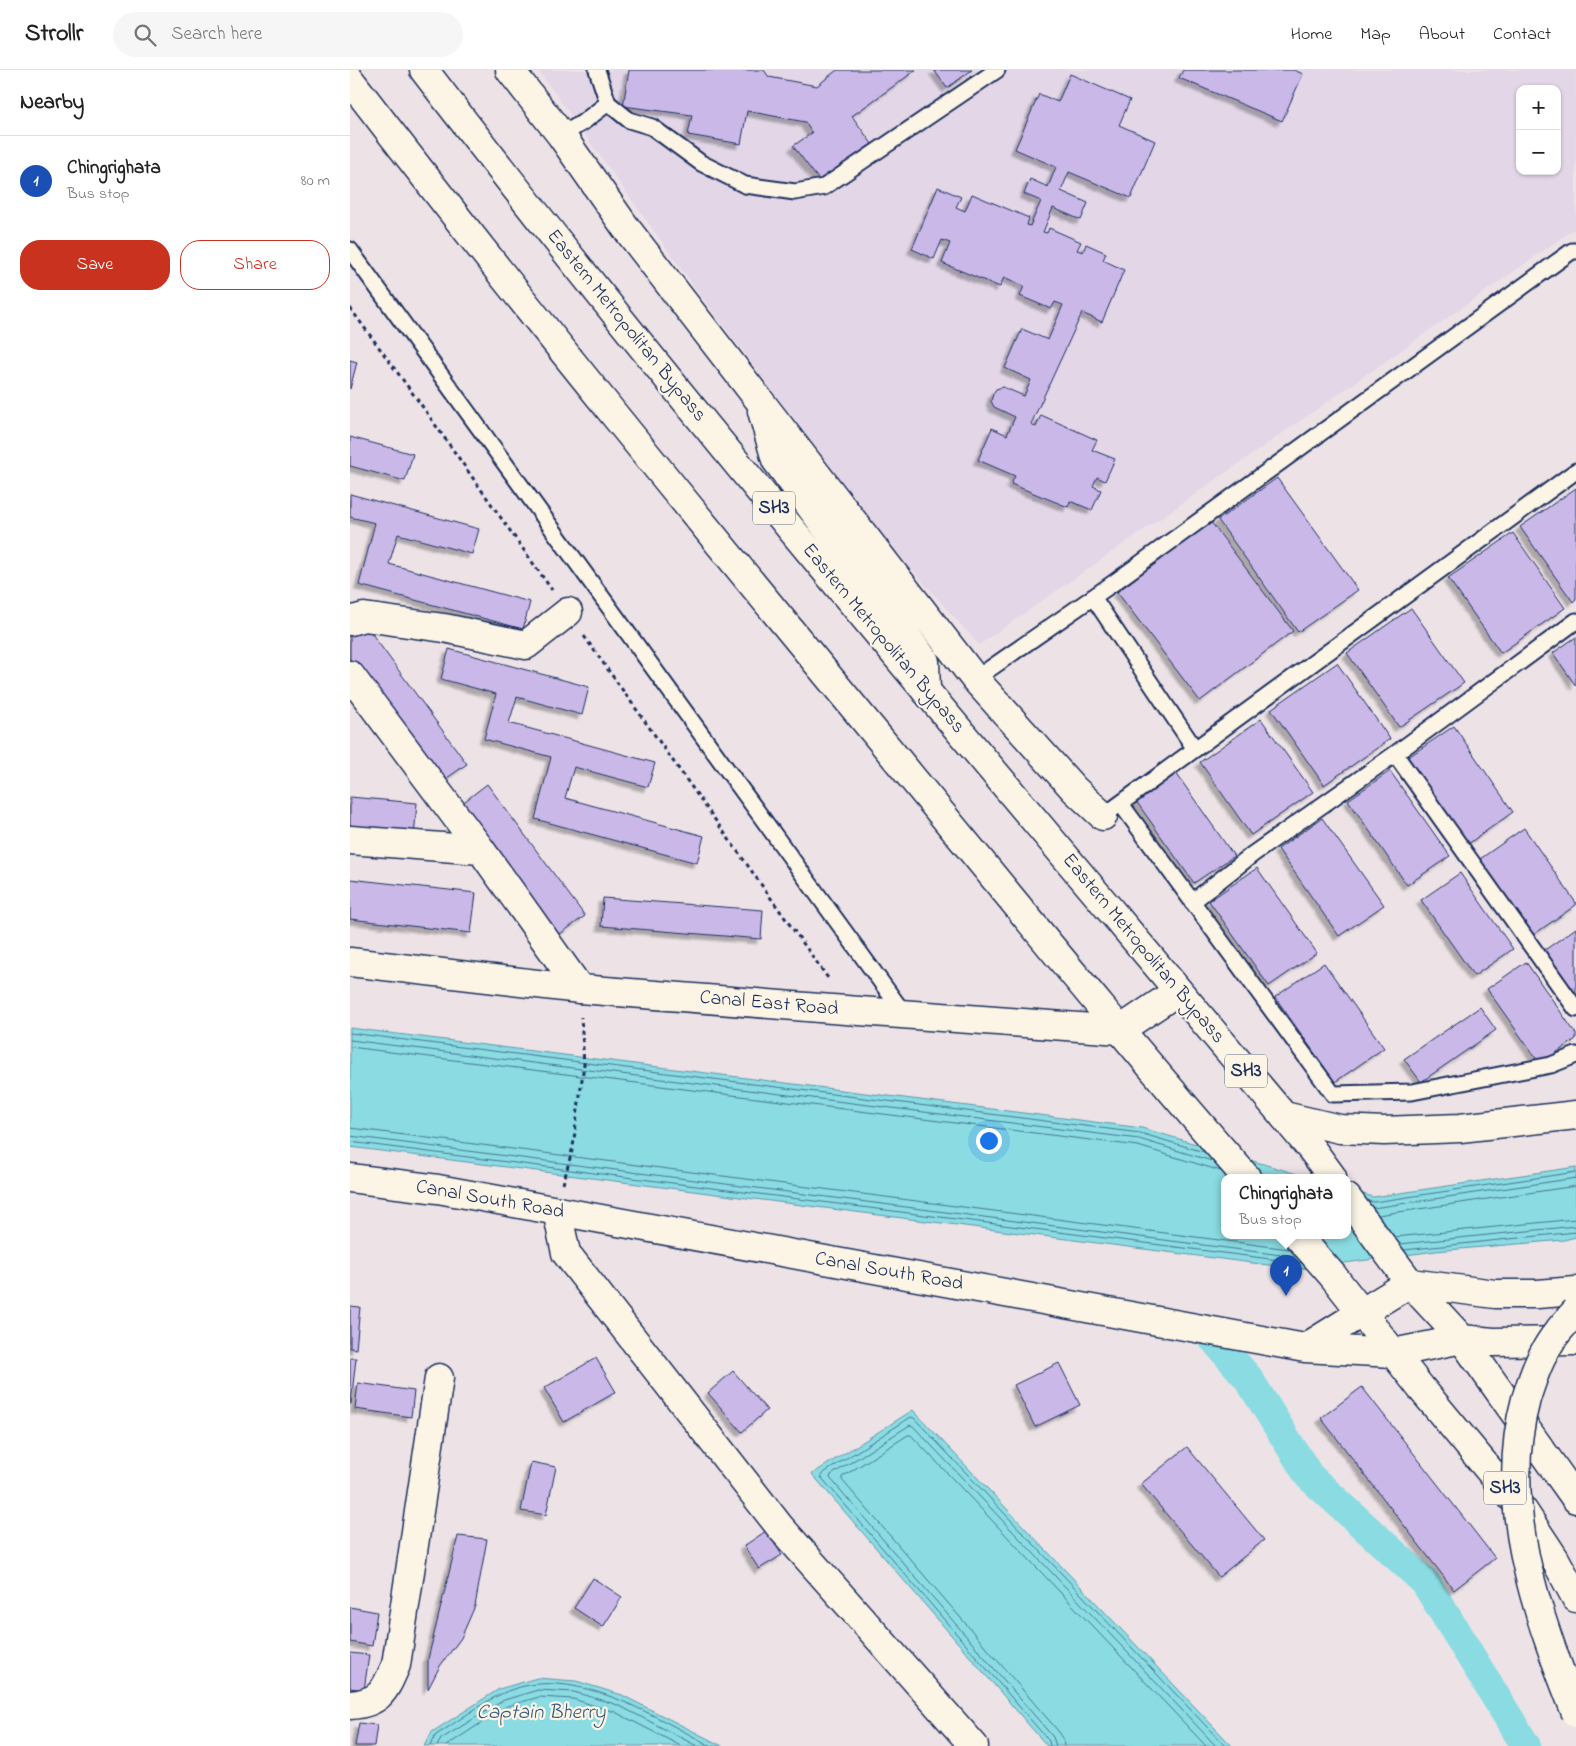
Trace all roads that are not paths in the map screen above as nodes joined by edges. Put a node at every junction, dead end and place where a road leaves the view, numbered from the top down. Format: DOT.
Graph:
graph roads {
  1 [pos="424,70"];
  2 [pos="510,70"];
  3 [pos="597,70"];
  4 [pos="996,70"];
  5 [pos="350,80"];
  6 [pos="608,103"];
  7 [pos="561,135"];
  8 [pos="350,250"];
  9 [pos="1576,251"];
  10 [pos="758,397"];
  11 [pos="1576,471"];
  12 [pos="1093,597"];
  13 [pos="568,612"];
  14 [pos="1576,621"];
  15 [pos="350,622"];
  16 [pos="350,675"];
  17 [pos="975,679"];
  18 [pos="926,691"];
  19 [pos="1195,749"];
  20 [pos="1395,754"];
  21 [pos="1117,806"];
  22 [pos="350,840"];
  23 [pos="481,850"];
  24 [pos="1192,902"];
  25 [pos="350,962"];
  26 [pos="580,988"];
  27 [pos="1178,991"];
  28 [pos="1576,1009"];
  29 [pos="905,1015"];
  30 [pos="1120,1030"];
  31 [pos="1576,1055"];
  32 [pos="1576,1115"];
  33 [pos="1284,1116"];
  34 [pos="1243,1174"];
  35 [pos="1330,1174"];
  36 [pos="350,1178"];
  37 [pos="1351,1203"];
  38 [pos="556,1211"];
  39 [pos="1301,1239"];
  40 [pos="1410,1283"];
  41 [pos="1576,1291"];
  42 [pos="1576,1310"];
  43 [pos="1361,1312"];
  44 [pos="1462,1339"];
  45 [pos="1576,1341"];
  46 [pos="1305,1348"];
  47 [pos="1393,1353"];
  48 [pos="439,1378"];
  49 [pos="1576,1499"];
  50 [pos="1576,1598"];
  51 [pos="350,1707"];
  52 [pos="1576,1713"];
  53 [pos="974,1746"];
  1 -- 18 [label="main road, Eastern Metropolitan Bypass / SH3"];
  2 -- 7 [label="main road"];
  3 -- 6 [label="lane"];
  4 -- 6 [label="lane"];
  5 -- 30 [label="main road"];
  6 -- 7 [label="lane"];
  7 -- 10 [label="main road"];
  8 -- 29 [label="lane"];
  9 -- 12 [label="lane"];
  10 -- 17 [label="main road"];
  10 -- 18 [label="main road"];
  11 -- 19 [label="lane"];
  12 -- 17 [label="lane"];
  12 -- 19 [label="lane"];
  13 -- 15 [label="main road"];
  14 -- 20 [label="lane"];
  16 -- 23 [label="main road"];
  17 -- 21 [label="main road"];
  18 -- 27 [label="main road, Eastern Metropolitan Bypass / SH3"];
  19 -- 21 [label="lane"];
  20 -- 24 [label="lane"];
  20 -- 28 [label="lane"];
  21 -- 24 [label="lane"];
  22 -- 23 [label="main road"];
  23 -- 26 [label="main road"];
  24 -- 31 [label="lane"];
  25 -- 26 [label="main road, Canal East Road"];
  26 -- 29 [label="main road, Canal East Road"];
  27 -- 30 [label="main road"];
  27 -- 33 [label="main road, Eastern Metropolitan Bypass / SH3"];
  29 -- 30 [label="main road, Canal East Road"];
  30 -- 34 [label="main road"];
  32 -- 33 [label="main road"];
  33 -- 35 [label="main road, Eastern Metropolitan Bypass / SH3"];
  36 -- 38 [label="main road, Canal South Road"];
  37 -- 40 [label="main road, SH3"];
  38 -- 46 [label="main road, Canal South Road"];
  38 -- 53 [label="main road"];
  39 -- 43 [label="main road, SH3"];
  40 -- 41 [label="main road"];
  40 -- 43 [label="main road"];
  40 -- 44 [label="main road, SH3"];
  42 -- 52 [label="main road, bridge"];
  43 -- 46 [label="main road"];
  43 -- 47 [label="main road, SH3"];
  44 -- 45 [label="main road, Canal South Road"];
  44 -- 47 [label="main road, Canal South Road"];
  44 -- 49 [label="main road, SH3"];
  46 -- 47 [label="main road, Canal South Road"];
  47 -- 50 [label="main road, SH3"];
  48 -- 51 [label="main road"];
}
